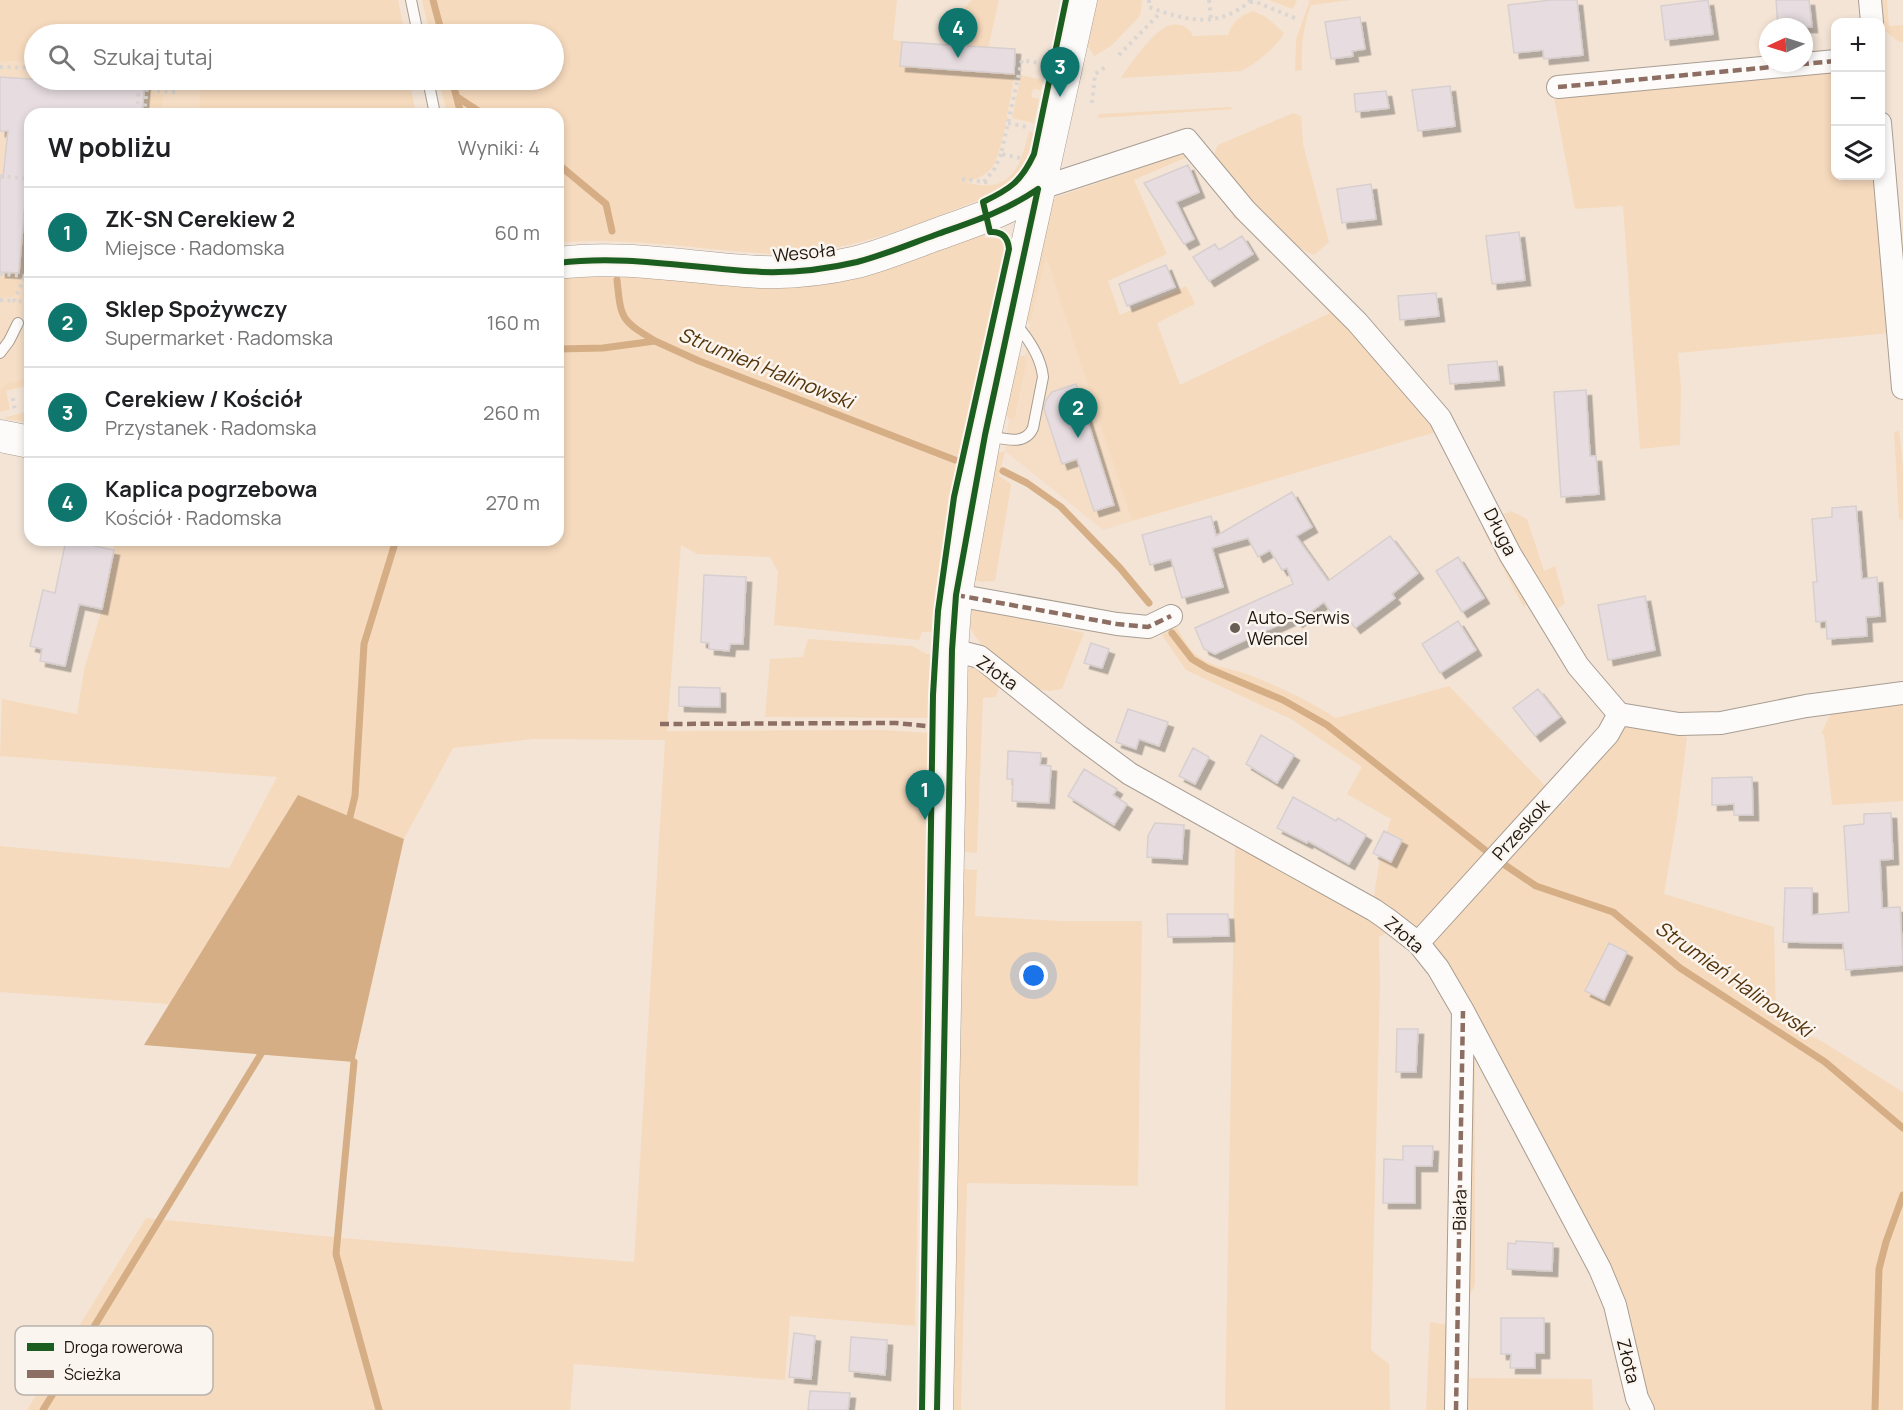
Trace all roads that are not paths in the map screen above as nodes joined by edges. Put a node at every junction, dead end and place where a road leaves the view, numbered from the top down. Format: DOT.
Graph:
graph roads {
  1 [pos="411,0"];
  2 [pos="1080,0"];
  3 [pos="1870,0"];
  4 [pos="1872,18"];
  5 [pos="416,24"];
  6 [pos="1831,61"];
  7 [pos="1557,87"];
  8 [pos="430,90"];
  9 [pos="434,108"];
  10 [pos="1881,126"];
  11 [pos="1038,189"];
  12 [pos="564,262"];
  13 [pos="1012,320"];
  14 [pos="18,323"];
  15 [pos="0,353"];
  16 [pos="1903,388"];
  17 [pos="985,435"];
  18 [pos="0,436"];
  19 [pos="24,441"];
  20 [pos="956,595"];
  21 [pos="1171,616"];
  22 [pos="952,650"];
  23 [pos="1903,693"];
  24 [pos="1619,714"];
  25 [pos="1418,943"];
  26 [pos="1462,1011"];
  27 [pos="937,1410"];
  28 [pos="1456,1410"];
  29 [pos="1643,1410"];
  1 -- 5 [label="lane"];
  2 -- 11 [label="street"];
  3 -- 4 [label="street"];
  6 -- 7 [label="street"];
  8 -- 9 [label="lane"];
  10 -- 16 [label="street"];
  11 -- 12 [label="street, Wesoła"];
  11 -- 13 [label="street"];
  11 -- 24 [label="street, Długa"];
  13 -- 17 [label="street"];
  13 -- 17 [label="lane"];
  14 -- 15 [label="lane"];
  17 -- 20 [label="street"];
  18 -- 19 [label="street"];
  20 -- 21 [label="street"];
  20 -- 22 [label="street"];
  22 -- 25 [label="street, Złota"];
  22 -- 27 [label="street"];
  23 -- 24 [label="street"];
  24 -- 25 [label="street, Przeskok"];
  25 -- 26 [label="street, Złota"];
  26 -- 28 [label="street, Biała"];
  26 -- 29 [label="street, Złota"];
}
